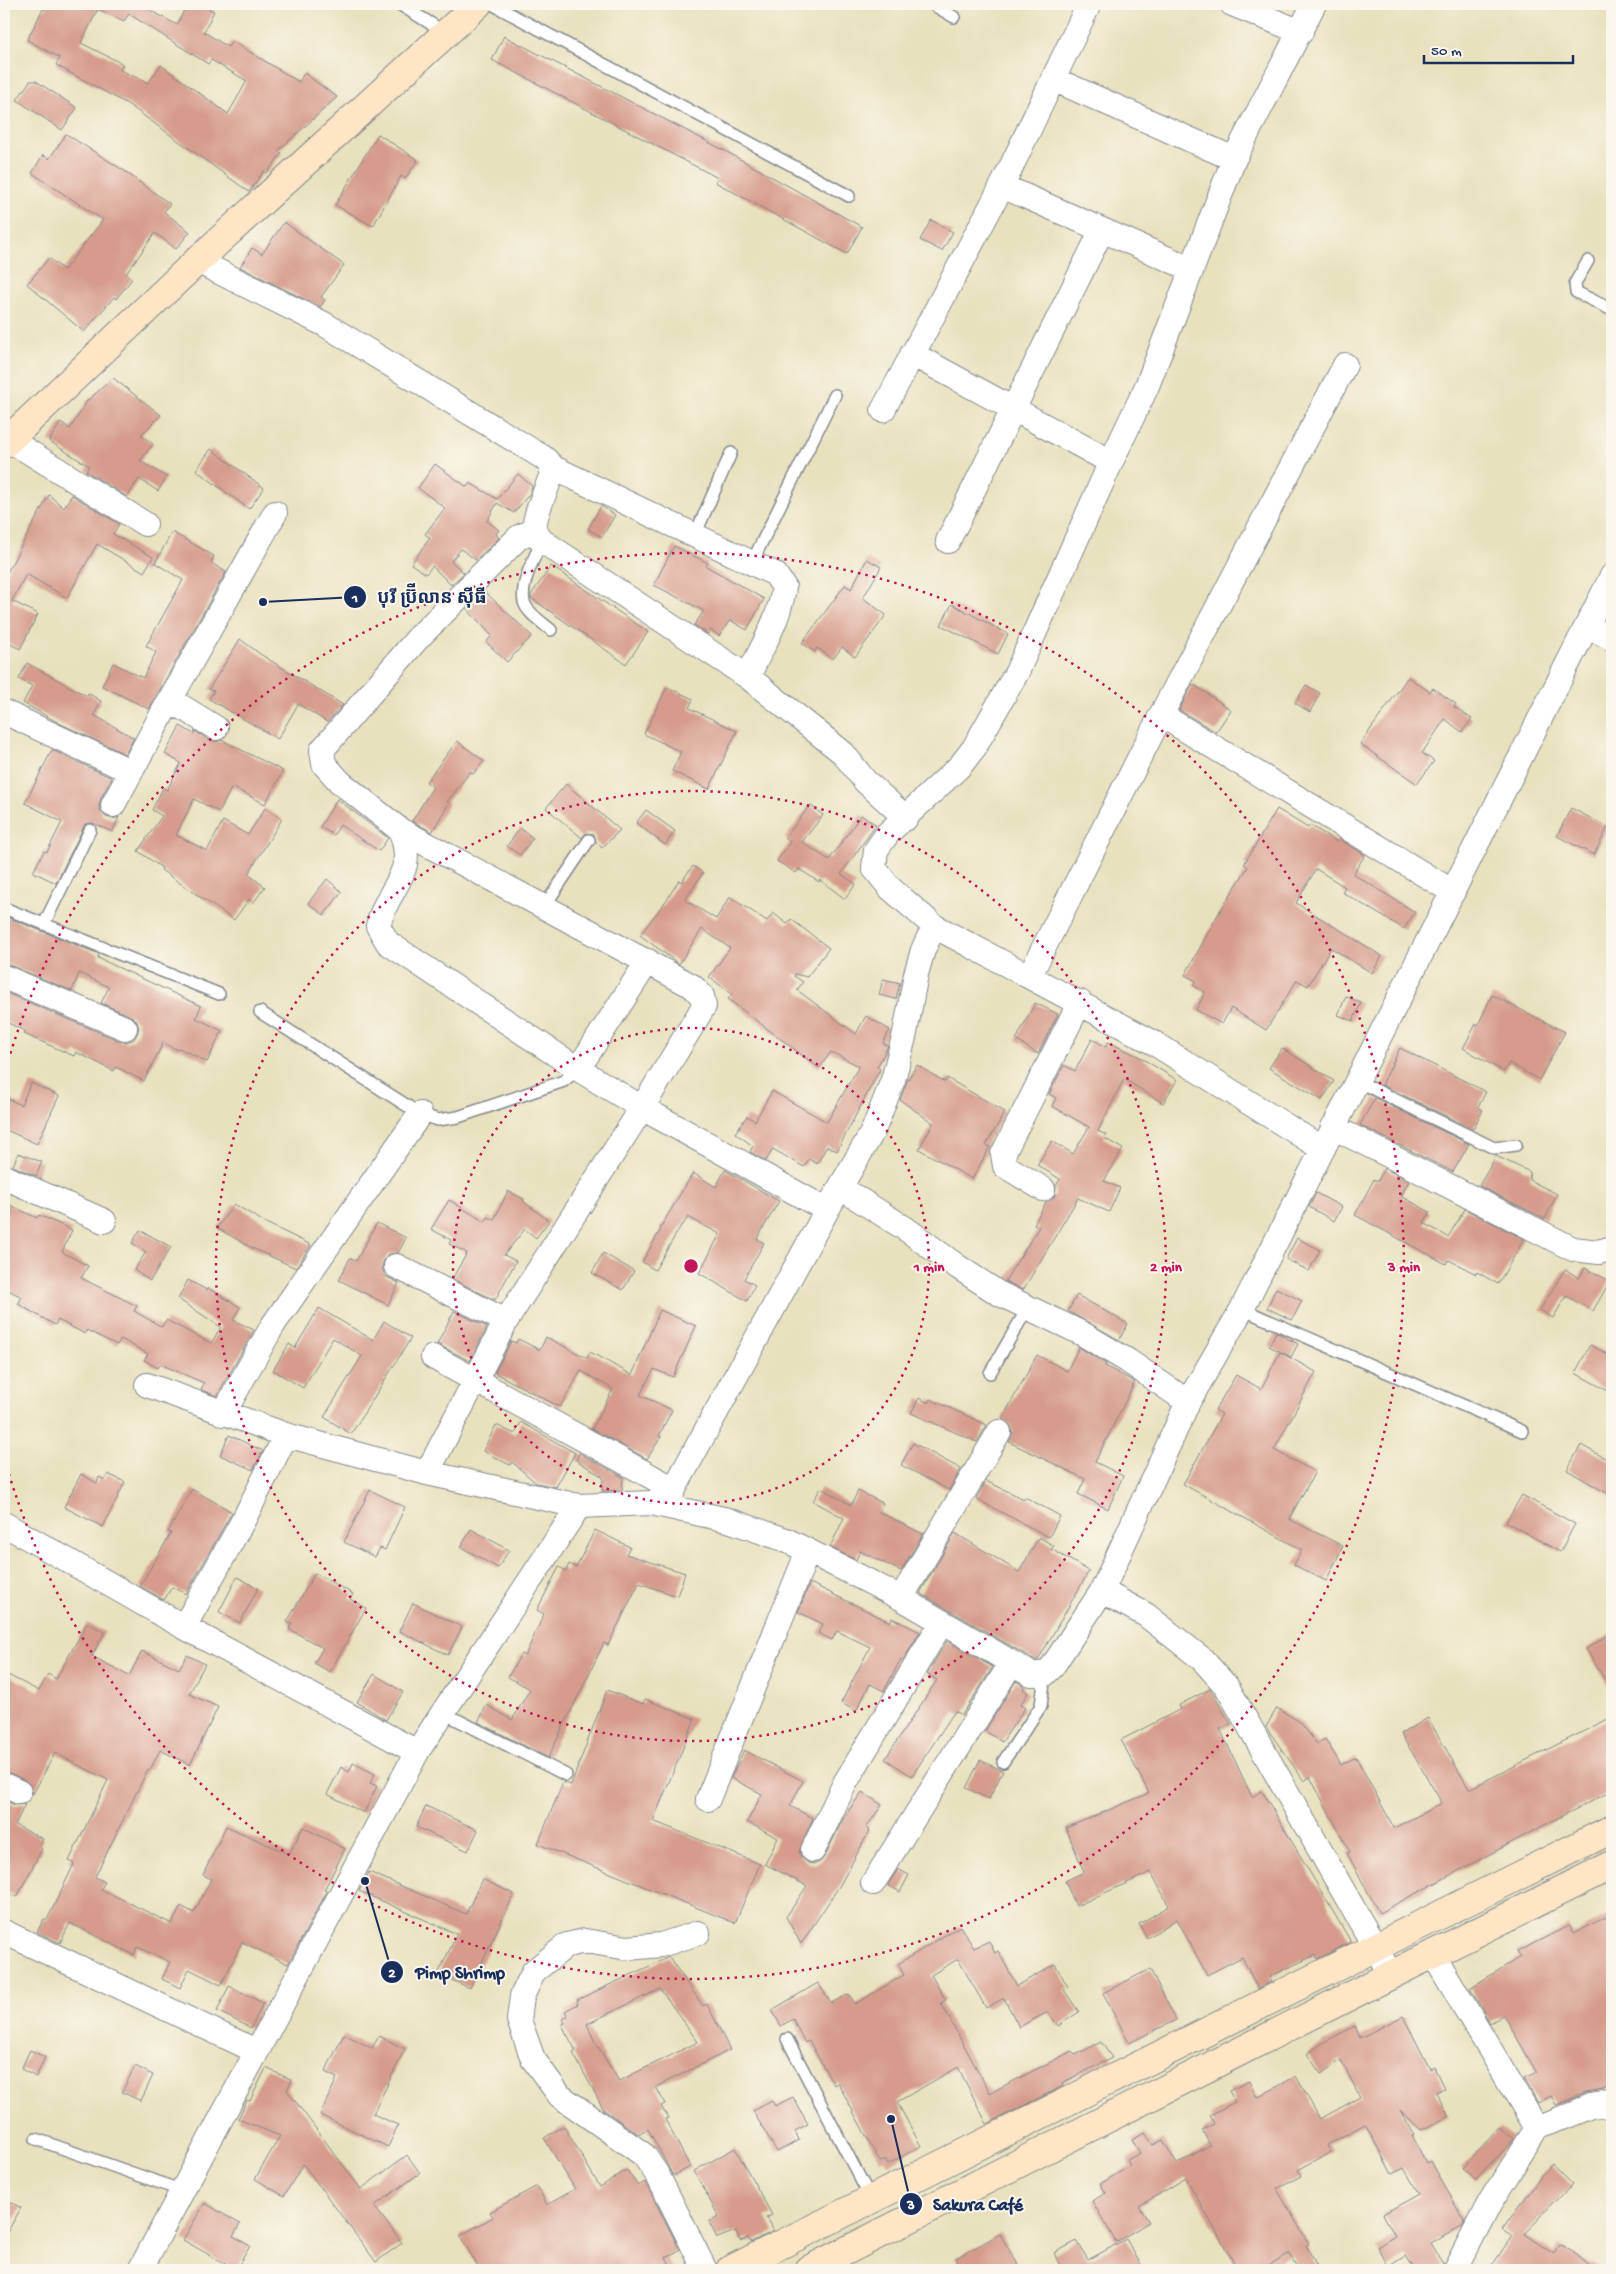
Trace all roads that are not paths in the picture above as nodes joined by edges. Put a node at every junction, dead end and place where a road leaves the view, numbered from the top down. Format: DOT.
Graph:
graph roads {
  1 [pos="399,4"];
  2 [pos="478,4"];
  3 [pos="492,4"];
  4 [pos="932,4"];
  5 [pos="1089,4"];
  6 [pos="1232,4"];
  7 [pos="1314,4"];
  8 [pos="954,17"];
  9 [pos="1301,32"];
  10 [pos="446,33"];
  11 [pos="1053,79"];
  12 [pos="1234,160"];
  13 [pos="1002,186"];
  14 [pos="849,196"];
  15 [pos="1102,230"];
  16 [pos="197,261"];
  17 [pos="1588,261"];
  18 [pos="1191,269"];
  19 [pos="1612,310"];
  20 [pos="912,354"];
  21 [pos="1345,365"];
  22 [pos="836,395"];
  23 [pos="1014,408"];
  24 [pos="883,410"];
  25 [pos="6,442"];
  26 [pos="731,453"];
  27 [pos="1111,462"];
  28 [pos="554,468"];
  29 [pos="275,514"];
  30 [pos="145,524"];
  31 [pos="695,535"];
  32 [pos="539,536"];
  33 [pos="948,541"];
  34 [pos="752,562"];
  35 [pos="1612,576"];
  36 [pos="1587,626"];
  37 [pos="551,630"];
  38 [pos="1612,639"];
  39 [pos="748,677"];
  40 [pos="167,705"];
  41 [pos="4,712"];
  42 [pos="1161,715"];
  43 [pos="216,728"];
  44 [pos="130,771"];
  45 [pos="113,805"];
  46 [pos="906,818"];
  47 [pos="90,830"];
  48 [pos="400,830"];
  49 [pos="589,840"];
  50 [pos="1453,892"];
  51 [pos="544,907"];
  52 [pos="4,908"];
  53 [pos="44,924"];
  54 [pos="934,926"];
  55 [pos="648,962"];
  56 [pos="1030,976"];
  57 [pos="4,977"];
  58 [pos="219,994"];
  59 [pos="1080,1002"];
  60 [pos="260,1012"];
  61 [pos="125,1028"];
  62 [pos="578,1068"];
  63 [pos="1357,1081"];
  64 [pos="642,1108"];
  65 [pos="420,1114"];
  66 [pos="1333,1127"];
  67 [pos="1516,1145"];
  68 [pos="1323,1149"];
  69 [pos="4,1177"];
  70 [pos="841,1188"];
  71 [pos="1043,1189"];
  72 [pos="827,1210"];
  73 [pos="104,1221"];
  74 [pos="1612,1248"];
  75 [pos="396,1266"];
  76 [pos="1027,1308"];
  77 [pos="1242,1309"];
  78 [pos="506,1321"];
  79 [pos="433,1357"];
  80 [pos="990,1373"];
  81 [pos="474,1380"];
  82 [pos="147,1385"];
  83 [pos="1188,1402"];
  84 [pos="223,1414"];
  85 [pos="1000,1432"];
  86 [pos="1522,1432"];
  87 [pos="286,1436"];
  88 [pos="426,1473"];
  89 [pos="670,1497"];
  90 [pos="579,1506"];
  91 [pos="4,1524"];
  92 [pos="808,1551"];
  93 [pos="1102,1591"];
  94 [pos="901,1598"];
  95 [pos="942,1622"];
  96 [pos="184,1627"];
  97 [pos="1011,1664"];
  98 [pos="1045,1674"];
  99 [pos="442,1712"];
  100 [pos="417,1752"];
  101 [pos="1003,1762"];
  102 [pos="566,1775"];
  103 [pos="708,1799"];
  104 [pos="1612,1829"];
  105 [pos="813,1850"];
  106 [pos="1612,1865"];
  107 [pos="873,1883"];
  108 [pos="4,1932"];
  109 [pos="698,1933"];
  110 [pos="1375,1946"];
  111 [pos="1433,1954"];
  112 [pos="1391,1975"];
  113 [pos="787,2039"];
  114 [pos="256,2051"];
  115 [pos="1612,2103"];
  116 [pos="1537,2128"];
  117 [pos="36,2139"];
  118 [pos="183,2191"];
  119 [pos="871,2200"];
  120 [pos="140,2270"];
  121 [pos="705,2270"];
  122 [pos="730,2270"];
  123 [pos="808,2270"];
  124 [pos="1455,2270"];
  1 -- 10 [label="lane"];
  2 -- 10 [label="main road"];
  3 -- 14 [label="lane"];
  4 -- 8 [label="lane"];
  5 -- 11 [label="street"];
  6 -- 9 [label="street"];
  7 -- 9 [label="street"];
  9 -- 12 [label="street"];
  10 -- 16 [label="main road"];
  11 -- 12 [label="street"];
  11 -- 13 [label="street"];
  12 -- 18 [label="street"];
  13 -- 15 [label="street"];
  13 -- 20 [label="street"];
  15 -- 18 [label="street"];
  15 -- 23 [label="street"];
  16 -- 25 [label="main road"];
  16 -- 28 [label="street"];
  17 -- 19 [label="lane"];
  18 -- 27 [label="street"];
  20 -- 23 [label="street"];
  20 -- 24 [label="street"];
  21 -- 42 [label="street"];
  22 -- 34 [label="lane"];
  23 -- 27 [label="street"];
  23 -- 33 [label="street"];
  25 -- 30 [label="street"];
  26 -- 31 [label="lane"];
  27 -- 46 [label="street"];
  28 -- 31 [label="street"];
  28 -- 32 [label="street"];
  29 -- 40 [label="street"];
  31 -- 34 [label="street"];
  32 -- 37 [label="lane"];
  32 -- 39 [label="street"];
  32 -- 48 [label="street"];
  34 -- 39 [label="street"];
  35 -- 36 [label="street"];
  36 -- 38 [label="street"];
  36 -- 50 [label="street"];
  39 -- 46 [label="street"];
  40 -- 43 [label="street"];
  40 -- 44 [label="street"];
  41 -- 44 [label="street"];
  42 -- 50 [label="street"];
  42 -- 56 [label="street"];
  44 -- 45 [label="street"];
  46 -- 54 [label="street"];
  47 -- 53 [label="lane"];
  48 -- 51 [label="street"];
  48 -- 62 [label="street"];
  49 -- 51 [label="lane"];
  50 -- 63 [label="street"];
  51 -- 55 [label="street"];
  52 -- 53 [label="lane"];
  53 -- 58 [label="lane"];
  54 -- 56 [label="street"];
  54 -- 70 [label="street"];
  55 -- 62 [label="street"];
  55 -- 64 [label="street"];
  56 -- 59 [label="street"];
  57 -- 61 [label="street"];
  59 -- 68 [label="street"];
  59 -- 71 [label="street"];
  60 -- 65 [label="lane"];
  62 -- 64 [label="street"];
  62 -- 65 [label="lane"];
  63 -- 66 [label="street"];
  63 -- 67 [label="lane"];
  64 -- 72 [label="street"];
  64 -- 78 [label="street"];
  65 -- 84 [label="street"];
  66 -- 68 [label="street"];
  66 -- 74 [label="street"];
  68 -- 77 [label="street"];
  69 -- 73 [label="street"];
  70 -- 72 [label="street"];
  70 -- 76 [label="street"];
  72 -- 89 [label="street"];
  75 -- 78 [label="street"];
  76 -- 80 [label="lane"];
  76 -- 83 [label="street"];
  77 -- 83 [label="street"];
  77 -- 86 [label="lane"];
  78 -- 81 [label="street"];
  79 -- 81 [label="street"];
  81 -- 88 [label="street"];
  81 -- 89 [label="street"];
  82 -- 84 [label="street"];
  83 -- 93 [label="street"];
  84 -- 87 [label="street"];
  85 -- 94 [label="street"];
  87 -- 88 [label="street"];
  87 -- 96 [label="street"];
  88 -- 90 [label="street"];
  89 -- 90 [label="street"];
  89 -- 92 [label="street"];
  90 -- 99 [label="street"];
  91 -- 96 [label="street"];
  92 -- 94 [label="street"];
  92 -- 103 [label="street"];
  93 -- 98 [label="street"];
  93 -- 110 [label="street"];
  94 -- 95 [label="street"];
  95 -- 97 [label="street"];
  95 -- 105 [label="street"];
  96 -- 100 [label="street"];
  97 -- 98 [label="street"];
  97 -- 107 [label="street"];
  98 -- 101 [label="lane"];
  99 -- 100 [label="street"];
  99 -- 102 [label="lane"];
  100 -- 114 [label="street"];
  104 -- 110 [label="main road"];
  106 -- 111 [label="main road"];
  108 -- 114 [label="street"];
  109 -- 121 [label="street"];
  110 -- 112 [label="street"];
  110 -- 119 [label="main road"];
  111 -- 112 [label="main road"];
  111 -- 116 [label="street"];
  112 -- 123 [label="main road"];
  113 -- 119 [label="lane"];
  114 -- 118 [label="street"];
  115 -- 116 [label="street"];
  116 -- 124 [label="street"];
  117 -- 118 [label="lane"];
  118 -- 120 [label="street"];
  119 -- 122 [label="main road"];
}
